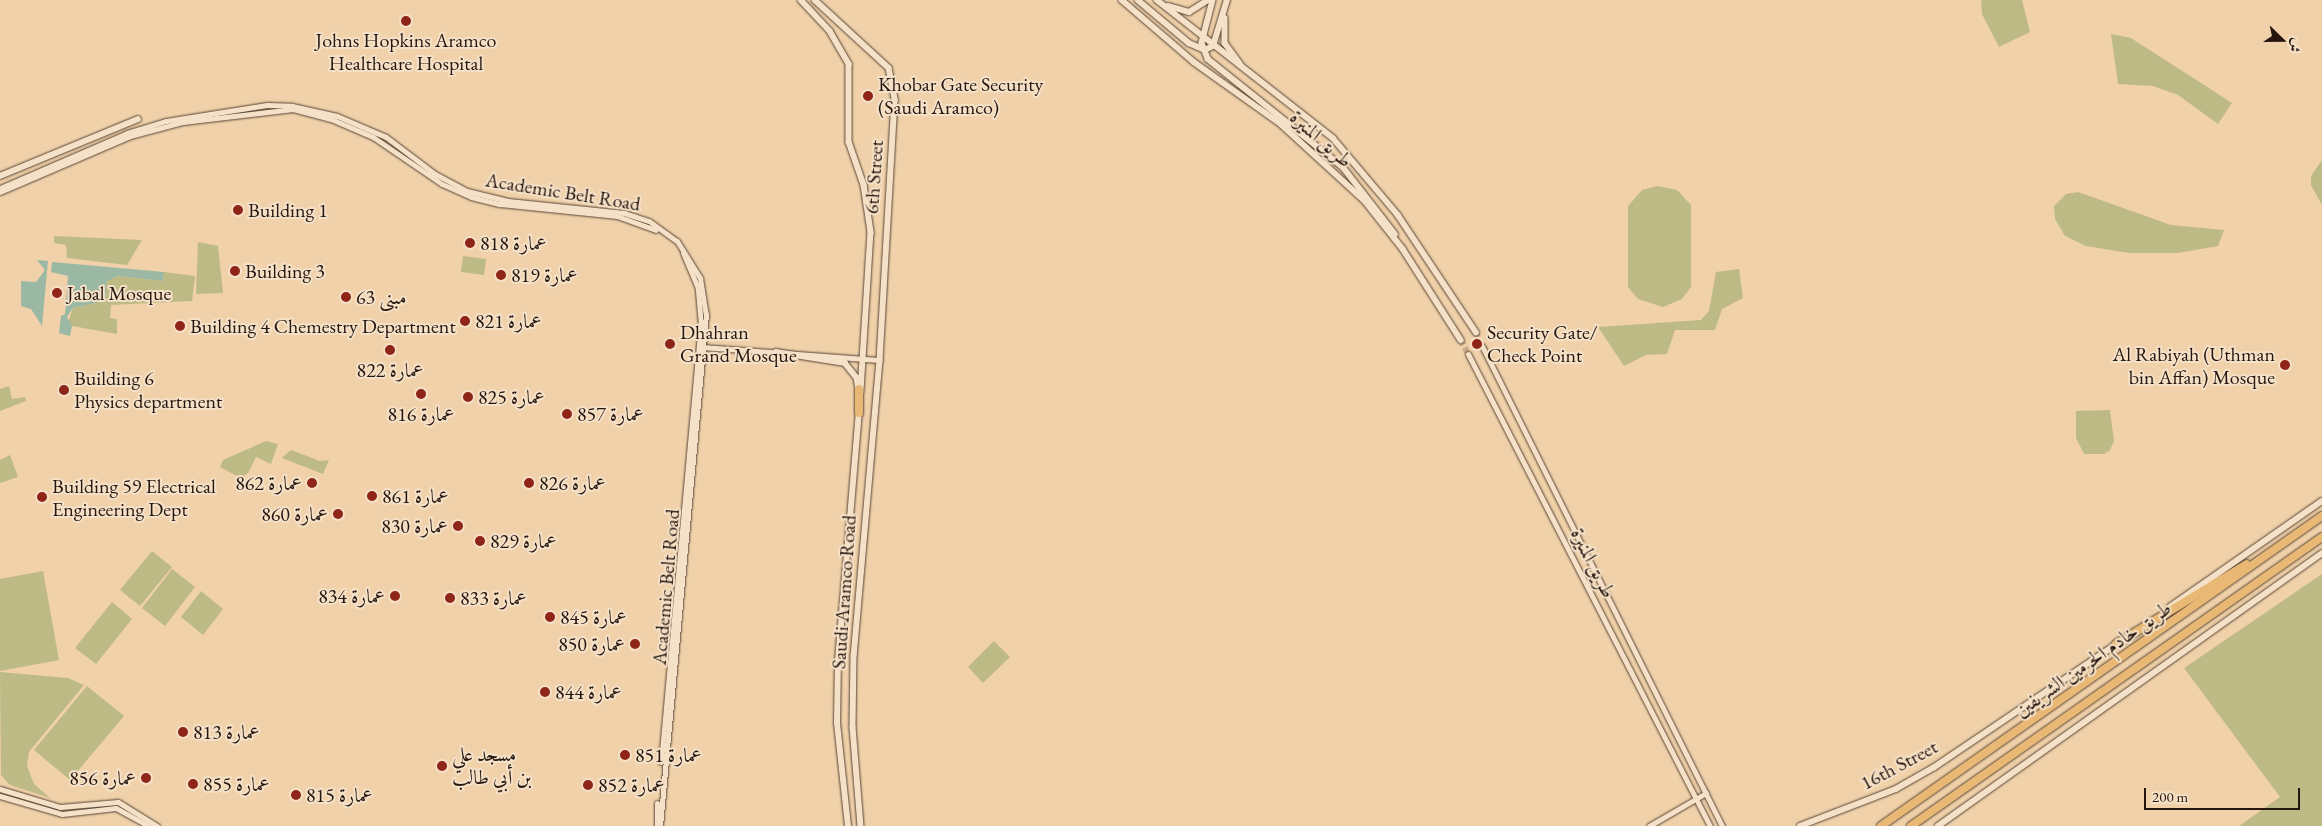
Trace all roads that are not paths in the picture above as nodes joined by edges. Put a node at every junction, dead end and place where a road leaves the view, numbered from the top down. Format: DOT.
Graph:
graph roads {
  1 [pos="801,0"];
  2 [pos="815,0"];
  3 [pos="1122,0"];
  4 [pos="1138,0"];
  5 [pos="1208,0"];
  6 [pos="1213,0"];
  7 [pos="1227,0"];
  8 [pos="1159,1"];
  9 [pos="1202,38"];
  10 [pos="1213,46"];
  11 [pos="1203,50"];
  12 [pos="1247,73"];
  13 [pos="138,119"];
  14 [pos="0,176"];
  15 [pos="0,188"];
  16 [pos="0,192"];
  17 [pos="1404,249"];
  18 [pos="1476,332"];
  19 [pos="1461,340"];
  20 [pos="1482,346"];
  21 [pos="701,347"];
  22 [pos="776,352"];
  23 [pos="1468,354"];
  24 [pos="864,359"];
  25 [pos="880,360"];
  26 [pos="859,389"];
  27 [pos="859,413"];
  28 [pos="2322,501"];
  29 [pos="2322,516"];
  30 [pos="2310,525"];
  31 [pos="2322,537"];
  32 [pos="2322,553"];
  33 [pos="2116,644"];
  34 [pos="0,789"];
  35 [pos="1706,793"];
  36 [pos="0,796"];
  37 [pos="1695,799"];
  38 [pos="148,826"];
  39 [pos="157,826"];
  40 [pos="659,826"];
  41 [pos="848,826"];
  42 [pos="861,826"];
  43 [pos="1649,826"];
  44 [pos="1710,826"];
  45 [pos="1722,826"];
  46 [pos="1800,826"];
  47 [pos="1881,826"];
  48 [pos="1911,826"];
  49 [pos="1938,826"];
  1 -- 24 [label="main road, 6th Street"];
  2 -- 25 [label="main road, 6th Street"];
  3 -- 17 [label="main road, طريق المنيرة"];
  4 -- 11 [label="main road"];
  5 -- 8 [label="main road"];
  6 -- 9 [label="main road"];
  7 -- 10 [label="main road"];
  7 -- 12 [label="main road"];
  8 -- 9 [label="main road, طريق المنيرة"];
  9 -- 10 [label="main road, طريق المنيرة"];
  9 -- 11 [label="main road"];
  10 -- 11 [label="main road"];
  10 -- 12 [label="main road, طريق المنيرة"];
  11 -- 17 [label="main road"];
  12 -- 18 [label="main road, طريق المنيرة"];
  13 -- 14 [label="main road"];
  15 -- 21 [label="street, Academic Belt Road"];
  16 -- 21 [label="street, Academic Belt Road"];
  17 -- 19 [label="main road, طريق المنيرة"];
  20 -- 35 [label="street, طريق المنيرة"];
  21 -- 22 [label="street"];
  21 -- 40 [label="street, Academic Belt Road"];
  22 -- 24 [label="street"];
  22 -- 26 [label="main road"];
  23 -- 37 [label="street, طريق المنيرة"];
  24 -- 25 [label="street"];
  24 -- 27 [label="main road, 6th Street"];
  25 -- 42 [label="main road, Saudi Aramco Road"];
  26 -- 27 [label="highway"];
  27 -- 41 [label="main road, Saudi Aramco Road"];
  28 -- 33 [label="main road, 16th Street"];
  29 -- 30 [label="highway, طريق خادم الحرمين الشريفين"];
  30 -- 33 [label="highway"];
  30 -- 47 [label="highway, طريق خادم الحرمين الشريفين"];
  31 -- 48 [label="highway, طريق خادم الحرمين الشريفين"];
  32 -- 49 [label="main road"];
  33 -- 46 [label="main road, 16th Street"];
  34 -- 39 [label="street"];
  35 -- 37 [label="street"];
  35 -- 45 [label="street, طريق المنيرة"];
  36 -- 38 [label="street"];
  37 -- 43 [label="street"];
  37 -- 44 [label="street, طريق المنيرة"];
}
